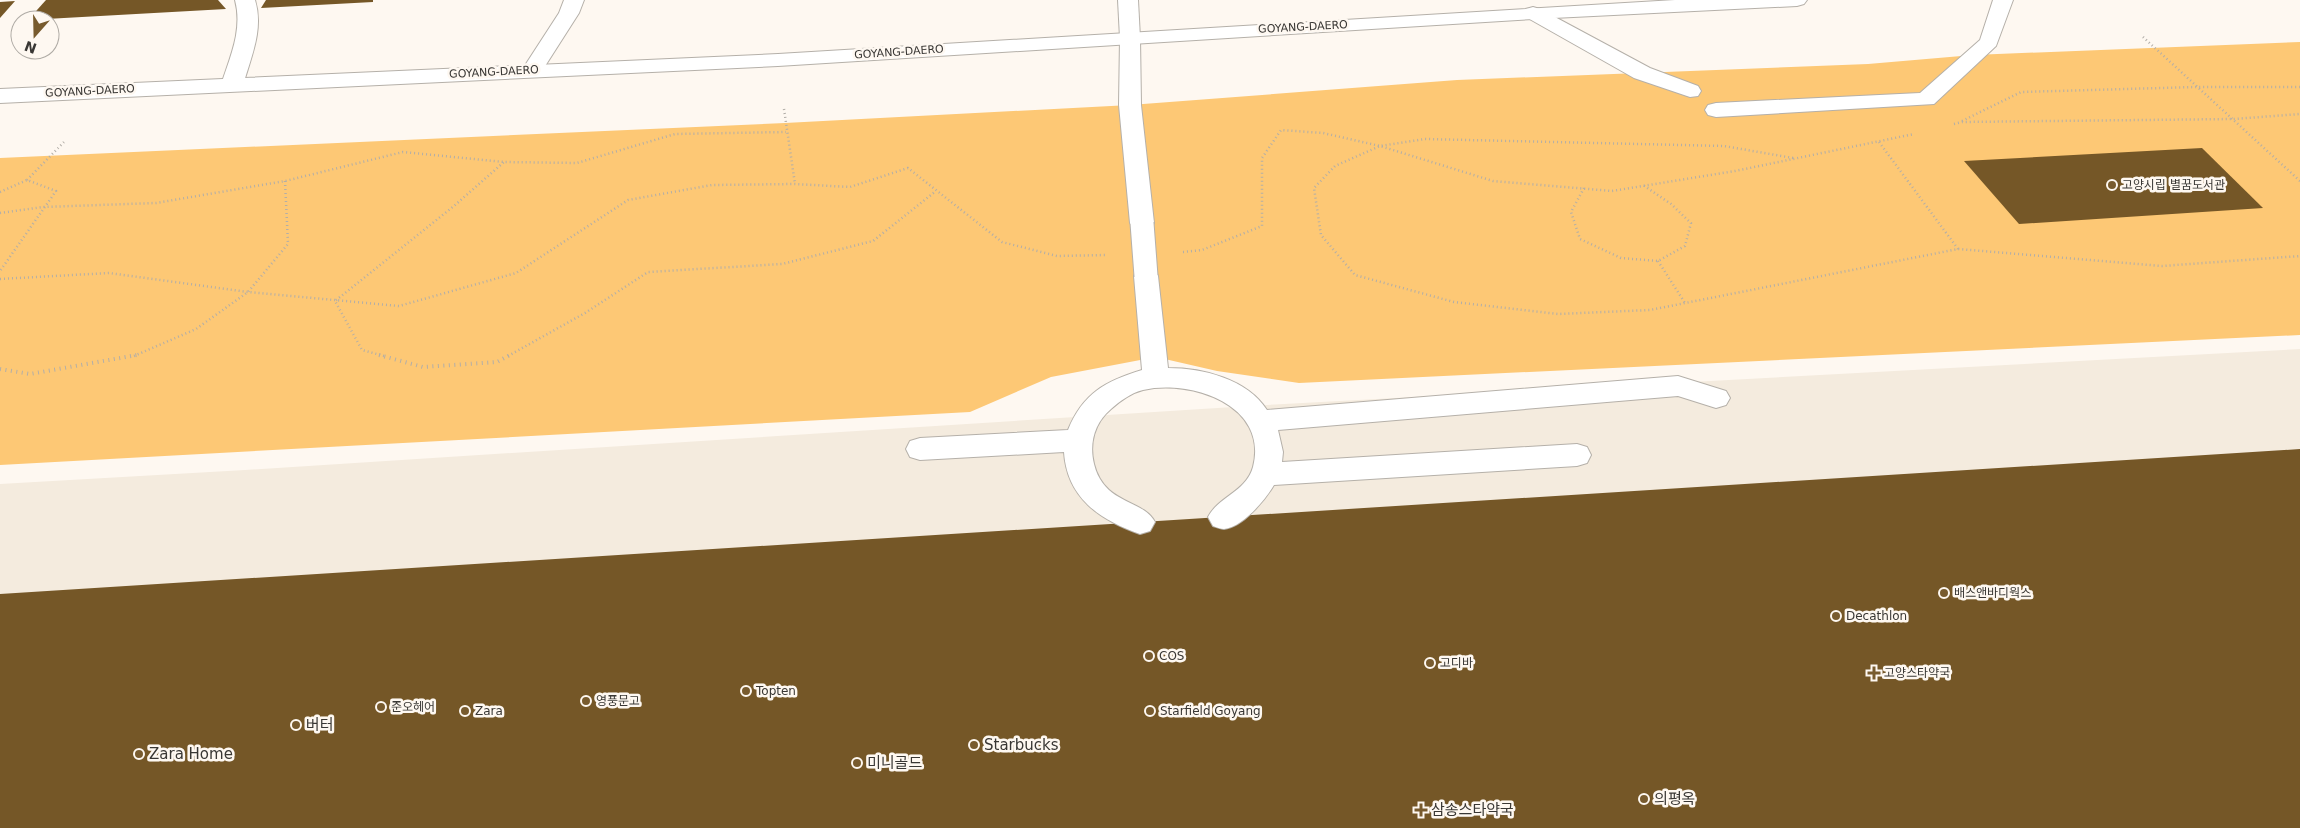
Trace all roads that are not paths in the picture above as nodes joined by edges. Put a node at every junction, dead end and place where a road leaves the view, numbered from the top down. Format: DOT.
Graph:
graph roads {
  1 [pos="245,0"];
  2 [pos="574,0"];
  3 [pos="1128,0"];
  4 [pos="1797,0"];
  5 [pos="2003,0"];
  6 [pos="1533,13"];
  7 [pos="1130,38"];
  8 [pos="533,70"];
  9 [pos="232,84"];
  10 [pos="1690,91"];
  11 [pos="0,96"];
  12 [pos="1716,110"];
  13 [pos="1156,377"];
  14 [pos="1716,398"];
  15 [pos="1260,421"];
  16 [pos="1078,440"];
  17 [pos="920,449"];
  18 [pos="1577,455"];
  19 [pos="1265,474"];
  20 [pos="1223,517"];
  21 [pos="1140,522"];
  1 -- 9 [label="main road"];
  2 -- 8 [label="main road"];
  3 -- 7 [label="main road"];
  4 -- 6 [label="main road, GOYANG-DAERO"];
  5 -- 12 [label="main road"];
  6 -- 7 [label="main road, GOYANG-DAERO"];
  6 -- 10 [label="main road"];
  7 -- 8 [label="main road, GOYANG-DAERO"];
  7 -- 13 [label="main road, bridge"];
  8 -- 9 [label="main road, GOYANG-DAERO"];
  9 -- 11 [label="main road, GOYANG-DAERO"];
  13 -- 15 [label="main road"];
  13 -- 16 [label="main road"];
  14 -- 15 [label="main road"];
  15 -- 19 [label="main road"];
  16 -- 17 [label="main road"];
  16 -- 21 [label="main road"];
  18 -- 19 [label="main road"];
  19 -- 20 [label="main road"];
}
